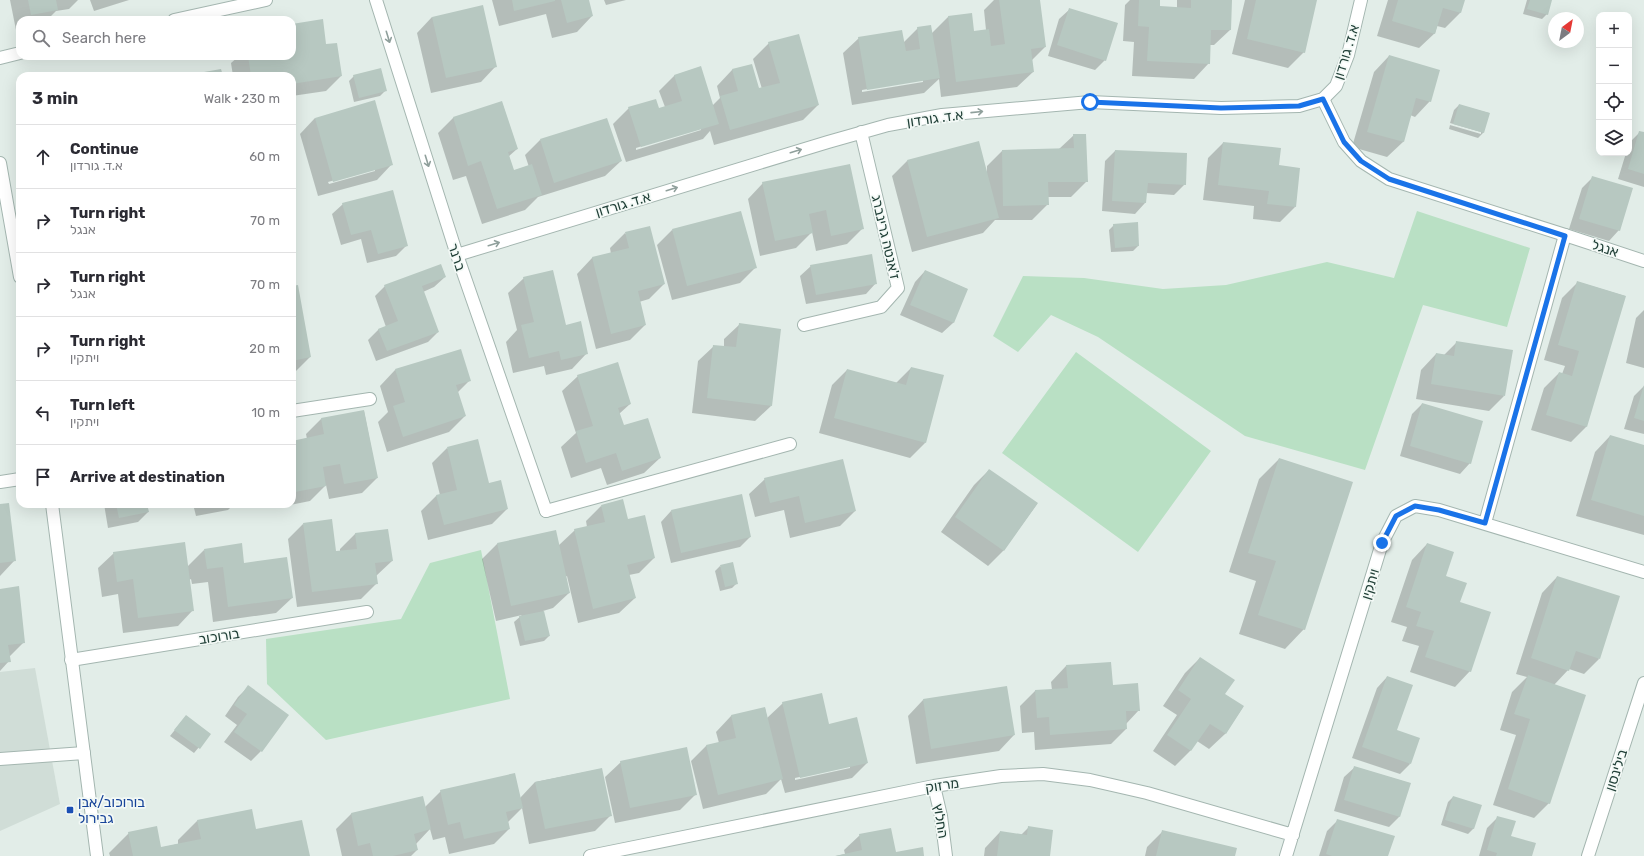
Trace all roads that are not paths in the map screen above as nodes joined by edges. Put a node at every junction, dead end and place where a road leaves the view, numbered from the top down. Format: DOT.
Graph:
graph roads {
  1 [pos="266,0"];
  2 [pos="376,0"];
  3 [pos="1361,0"];
  4 [pos="192,16"];
  5 [pos="16,54"];
  6 [pos="0,58"];
  7 [pos="1323,99"];
  8 [pos="861,132"];
  9 [pos="0,163"];
  10 [pos="1565,236"];
  11 [pos="16,254"];
  12 [pos="456,255"];
  13 [pos="1644,261"];
  14 [pos="804,325"];
  15 [pos="370,399"];
  16 [pos="296,410"];
  17 [pos="790,444"];
  18 [pos="16,480"];
  19 [pos="0,482"];
  20 [pos="52,508"];
  21 [pos="1485,523"];
  22 [pos="1644,572"];
  23 [pos="367,612"];
  24 [pos="71,660"];
  25 [pos="1644,683"];
  26 [pos="84,753"];
  27 [pos="0,759"];
  28 [pos="934,786"];
  29 [pos="1293,835"];
  30 [pos="97,856"];
  31 [pos="590,856"];
  32 [pos="946,856"];
  33 [pos="1286,856"];
  34 [pos="1588,856"];
  1 -- 4 [label="street"];
  2 -- 12 [label="street, ברנר, one-way"];
  3 -- 7 [label="street, א.ד. גורדון"];
  5 -- 6 [label="street"];
  8 -- 7 [label="street, א.ד. גורדון, one-way"];
  7 -- 10 [label="street, אנגל"];
  12 -- 8 [label="street, א.ד. גורדון, one-way"];
  8 -- 14 [label="street, ז'אנטה גרינברג"];
  9 -- 11 [label="street"];
  10 -- 13 [label="street, אנגל"];
  10 -- 21 [label="street"];
  12 -- 17 [label="street, ברנר"];
  15 -- 16 [label="street"];
  18 -- 19 [label="street"];
  20 -- 24 [label="street"];
  21 -- 22 [label="street, ויתקין"];
  21 -- 29 [label="street, ויתקין"];
  23 -- 24 [label="street, בורוכוב"];
  24 -- 26 [label="street"];
  25 -- 34 [label="street, בילינסון"];
  26 -- 27 [label="street"];
  26 -- 30 [label="street"];
  28 -- 29 [label="street, מרזוק"];
  28 -- 31 [label="street, מרזוק"];
  28 -- 32 [label="street, החלוץ"];
  29 -- 33 [label="street, ויתקין"];
}
